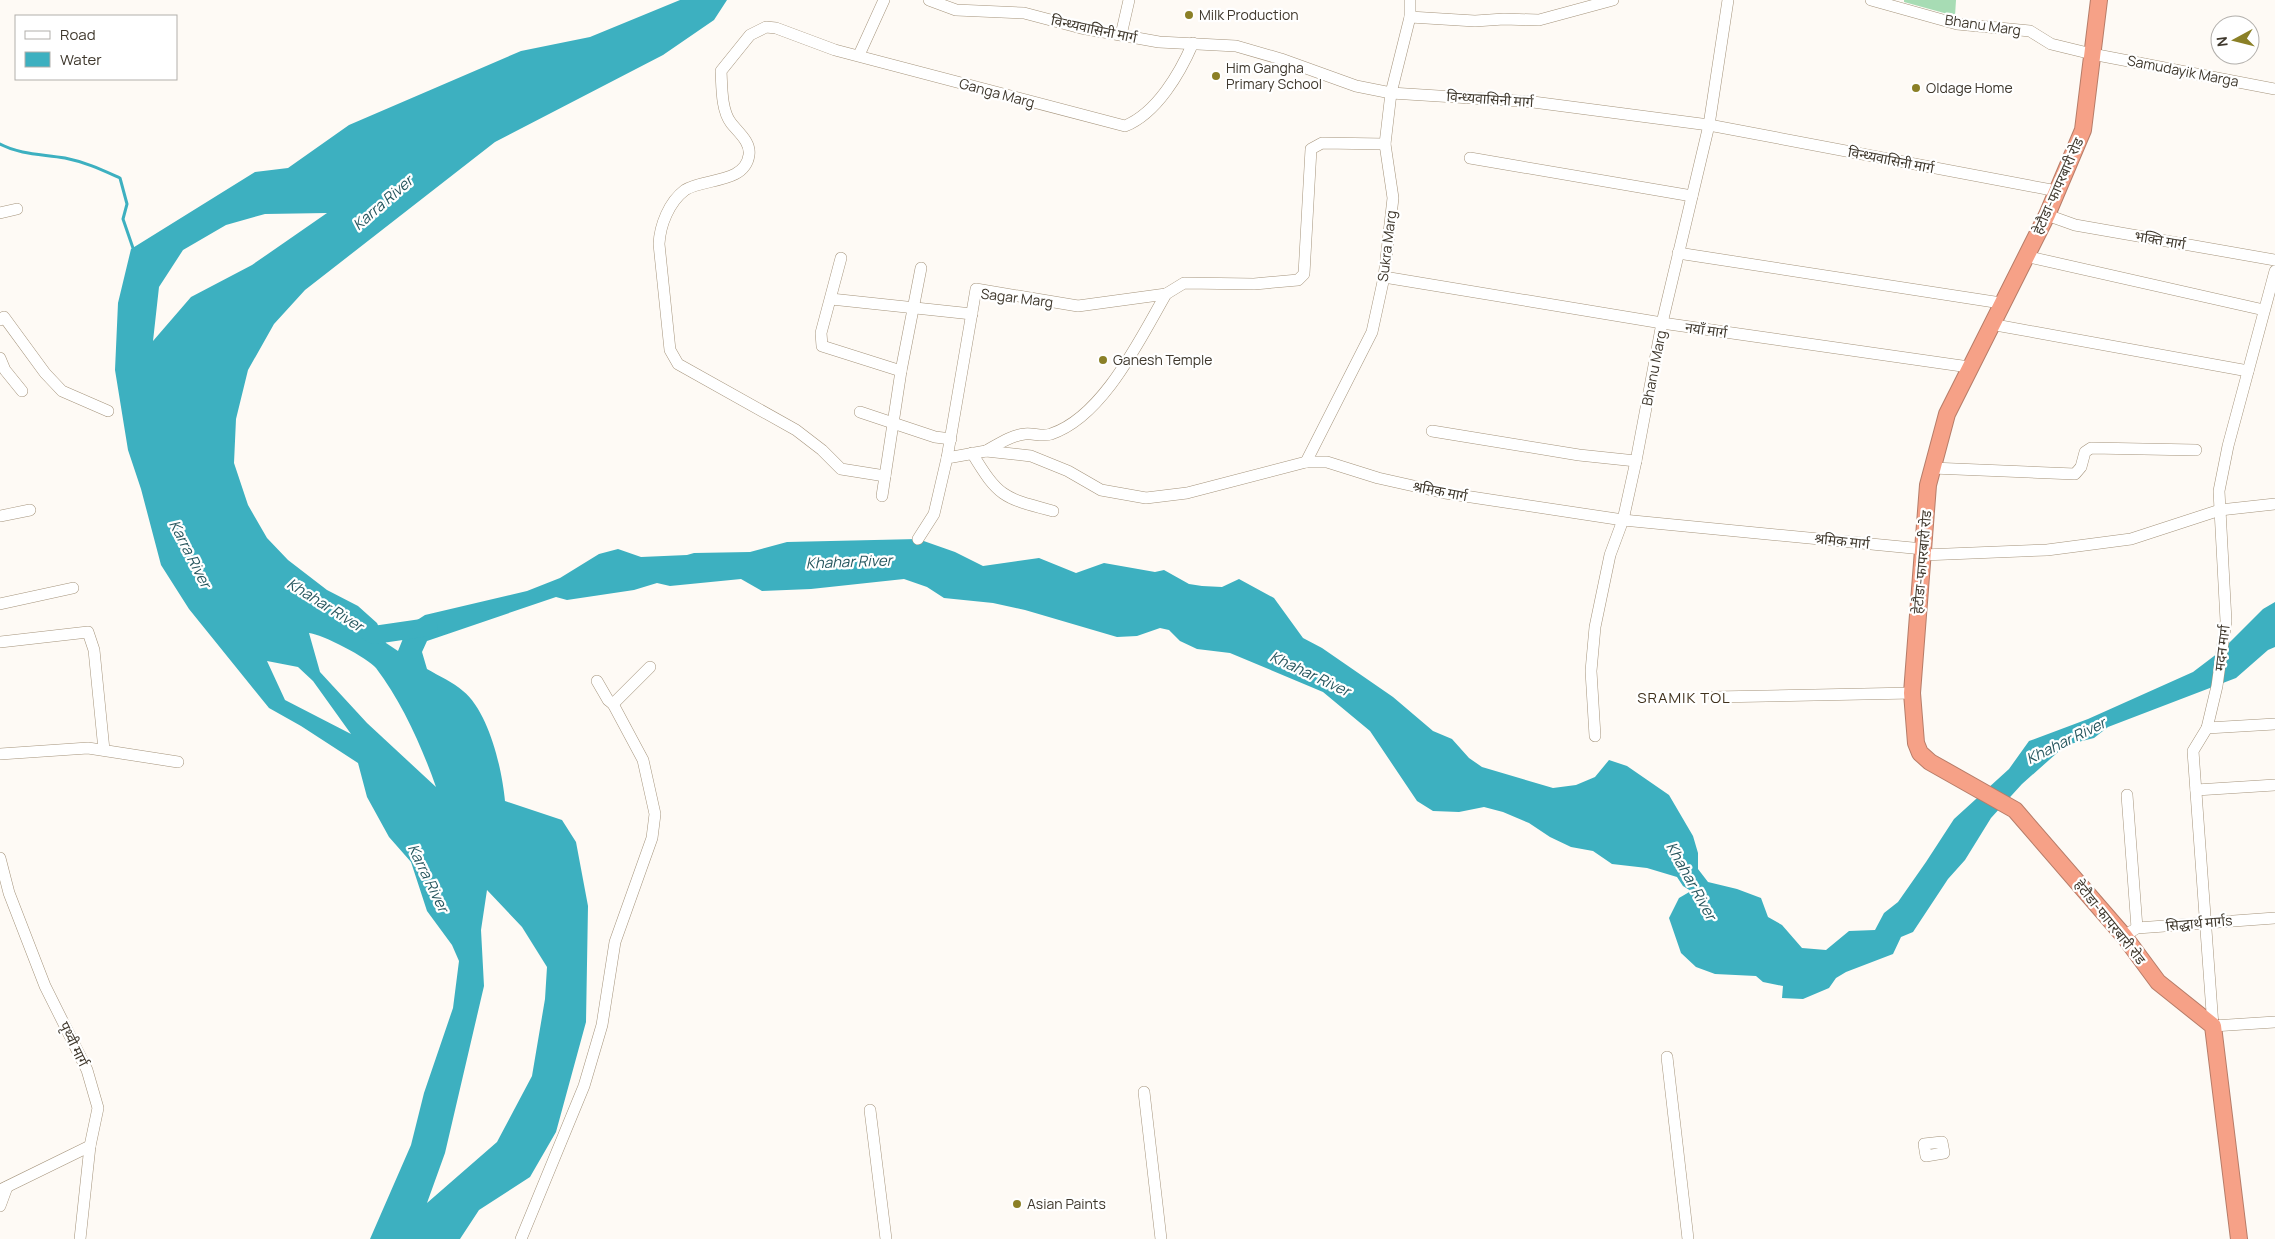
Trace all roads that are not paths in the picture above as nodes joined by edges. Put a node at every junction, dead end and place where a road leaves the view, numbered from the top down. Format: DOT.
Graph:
graph roads {
  1 [pos="884,0"];
  2 [pos="929,0"];
  3 [pos="1129,0"];
  4 [pos="1410,0"];
  5 [pos="1613,0"];
  6 [pos="1728,0"];
  7 [pos="1871,0"];
  8 [pos="2099,0"];
  9 [pos="1410,17"];
  10 [pos="1121,35"];
  11 [pos="1193,43"];
  12 [pos="2092,54"];
  13 [pos="859,55"];
  14 [pos="2275,89"];
  15 [pos="1392,94"];
  16 [pos="1709,126"];
  17 [pos="1385,144"];
  18 [pos="1470,158"];
  19 [pos="2057,191"];
  20 [pos="1692,196"];
  21 [pos="17,209"];
  22 [pos="0,214"];
  23 [pos="2047,215"];
  24 [pos="1678,253"];
  25 [pos="2026,256"];
  26 [pos="840,258"];
  27 [pos="2275,260"];
  28 [pos="921,268"];
  29 [pos="2275,271"];
  30 [pos="1384,277"];
  31 [pos="1166,294"];
  32 [pos="831,299"];
  33 [pos="2001,303"];
  34 [pos="913,307"];
  35 [pos="2264,310"];
  36 [pos="972,314"];
  37 [pos="0,320"];
  38 [pos="1662,323"];
  39 [pos="1990,324"];
  40 [pos="0,358"];
  41 [pos="1969,367"];
  42 [pos="901,371"];
  43 [pos="2248,371"];
  44 [pos="22,391"];
  45 [pos="108,412"];
  46 [pos="860,412"];
  47 [pos="893,424"];
  48 [pos="1432,431"];
  49 [pos="951,439"];
  50 [pos="2196,450"];
  51 [pos="986,451"];
  52 [pos="972,453"];
  53 [pos="947,458"];
  54 [pos="1636,461"];
  55 [pos="1306,462"];
  56 [pos="1932,468"];
  57 [pos="885,476"];
  58 [pos="882,496"];
  59 [pos="2275,504"];
  60 [pos="30,510"];
  61 [pos="2220,510"];
  62 [pos="1053,511"];
  63 [pos="0,516"];
  64 [pos="1622,520"];
  65 [pos="918,540"];
  66 [pos="1923,552"];
  67 [pos="73,588"];
  68 [pos="0,604"];
  69 [pos="0,642"];
  70 [pos="650,667"];
  71 [pos="597,681"];
  72 [pos="1912,693"];
  73 [pos="1714,697"];
  74 [pos="613,704"];
  75 [pos="2275,724"];
  76 [pos="2207,728"];
  77 [pos="1595,736"];
  78 [pos="104,750"];
  79 [pos="0,754"];
  80 [pos="178,762"];
  81 [pos="2275,785"];
  82 [pos="2196,790"];
  83 [pos="2127,794"];
  84 [pos="0,858"];
  85 [pos="4,896"];
  86 [pos="2275,918"];
  87 [pos="2205,922"];
  88 [pos="2131,932"];
  89 [pos="2275,1022"];
  90 [pos="2213,1026"];
  91 [pos="1667,1057"];
  92 [pos="1144,1092"];
  93 [pos="870,1110"];
  94 [pos="90,1146"];
  95 [pos="3,1189"];
  96 [pos="0,1206"];
  97 [pos="80,1239"];
  98 [pos="521,1239"];
  99 [pos="886,1239"];
  100 [pos="1161,1239"];
  101 [pos="1688,1239"];
  102 [pos="2238,1239"];
  1 -- 13 [label="street"];
  2 -- 10 [label="street, विन्ध्यवासिनी मार्ग"];
  3 -- 10 [label="street"];
  4 -- 9 [label="street, Sukra Marg"];
  5 -- 9 [label="street"];
  6 -- 16 [label="street, Bhanu Marg"];
  7 -- 12 [label="street, Bhanu Marg"];
  8 -- 12 [label="highway, हेटौडा-फापरबारी रोड"];
  9 -- 15 [label="street, Sukra Marg"];
  10 -- 11 [label="street, विन्ध्यवासिनी मार्ग"];
  11 -- 13 [label="street, Ganga Marg"];
  11 -- 15 [label="street, विन्ध्यवासिनी मार्ग"];
  12 -- 14 [label="street, Samudayik Marga"];
  12 -- 19 [label="highway, हेटौडा-फापरबारी रोड"];
  13 -- 57 [label="street, Ganga Marg"];
  15 -- 16 [label="street, विन्ध्यवासिनी मार्ग"];
  15 -- 17 [label="street, Sukra Marg"];
  16 -- 19 [label="street, विन्ध्यवासिनी मार्ग"];
  16 -- 20 [label="street, Bhanu Marg"];
  17 -- 30 [label="street, Sukra Marg"];
  17 -- 31 [label="street"];
  18 -- 20 [label="street"];
  19 -- 23 [label="highway, हेटौडा-फापरबारी रोड"];
  20 -- 24 [label="street, Bhanu Marg"];
  21 -- 22 [label="street"];
  23 -- 25 [label="highway, हेटौडा-फापरबारी रोड"];
  23 -- 27 [label="street, भक्ति मार्ग"];
  24 -- 33 [label="street"];
  24 -- 38 [label="street, Bhanu Marg"];
  25 -- 33 [label="highway, हेटौडा-फापरबारी रोड"];
  25 -- 35 [label="street"];
  26 -- 32 [label="street"];
  28 -- 34 [label="street"];
  29 -- 35 [label="street, मदन मार्ग"];
  30 -- 38 [label="street, नयाँ मार्ग"];
  30 -- 55 [label="street, Sukra Marg"];
  31 -- 36 [label="street, Sagar Marg"];
  31 -- 51 [label="street"];
  32 -- 34 [label="street"];
  32 -- 42 [label="street"];
  33 -- 39 [label="highway, हेटौडा-फापरबारी रोड"];
  34 -- 36 [label="street"];
  34 -- 42 [label="street"];
  35 -- 43 [label="street, मदन मार्ग"];
  36 -- 49 [label="street, Sagar Marg"];
  37 -- 45 [label="street"];
  38 -- 41 [label="street, नयाँ मार्ग"];
  38 -- 54 [label="street, Bhanu Marg"];
  39 -- 41 [label="highway, हेटौडा-फापरबारी रोड"];
  39 -- 43 [label="street"];
  40 -- 44 [label="street"];
  41 -- 56 [label="highway, हेटौडा-फापरबारी रोड"];
  42 -- 47 [label="street"];
  43 -- 61 [label="street, मदन मार्ग"];
  46 -- 47 [label="street"];
  47 -- 49 [label="street"];
  47 -- 57 [label="street"];
  48 -- 54 [label="street"];
  49 -- 53 [label="street, Sagar Marg"];
  50 -- 56 [label="street"];
  51 -- 52 [label="street, श्रमिक मार्ग"];
  51 -- 55 [label="street, श्रमिक मार्ग"];
  52 -- 53 [label="street, श्रमिक मार्ग"];
  52 -- 62 [label="street"];
  53 -- 65 [label="street, Sagar Marg"];
  54 -- 64 [label="street, Bhanu Marg"];
  55 -- 64 [label="street, श्रमिक मार्ग"];
  56 -- 66 [label="highway, हेटौडा-फापरबारी रोड"];
  57 -- 58 [label="street"];
  59 -- 61 [label="street, श्रमिक मार्ग"];
  60 -- 63 [label="street"];
  61 -- 66 [label="street, श्रमिक मार्ग"];
  61 -- 76 [label="street, मदन मार्ग"];
  64 -- 66 [label="street, श्रमिक मार्ग"];
  64 -- 77 [label="street, Bhanu Marg"];
  66 -- 72 [label="highway, हेटौडा-फापरबारी रोड"];
  67 -- 68 [label="street"];
  69 -- 78 [label="street"];
  70 -- 74 [label="street"];
  71 -- 74 [label="street"];
  72 -- 73 [label="street"];
  72 -- 88 [label="highway, हेटौडा-फापरबारी रोड"];
  74 -- 98 [label="street"];
  75 -- 76 [label="street"];
  76 -- 82 [label="street, मदन मार्ग"];
  78 -- 79 [label="street"];
  78 -- 80 [label="street"];
  81 -- 82 [label="street"];
  82 -- 87 [label="street, मदन मार्ग"];
  83 -- 88 [label="street"];
  84 -- 85 [label="street, पृथ्वी मार्ग"];
  85 -- 94 [label="street, पृथ्वी मार्ग"];
  86 -- 87 [label="street, सिद्धार्थ मार्गs"];
  87 -- 88 [label="street, सिद्धार्थ मार्गs"];
  87 -- 90 [label="street, मदन मार्ग"];
  88 -- 90 [label="highway, हेटौडा-फापरबारी रोड"];
  89 -- 90 [label="street"];
  90 -- 102 [label="highway"];
  91 -- 101 [label="street"];
  92 -- 100 [label="street"];
  93 -- 99 [label="street"];
  94 -- 95 [label="street"];
  94 -- 97 [label="street, पृथ्वी मार्ग"];
  95 -- 96 [label="street"];
}
